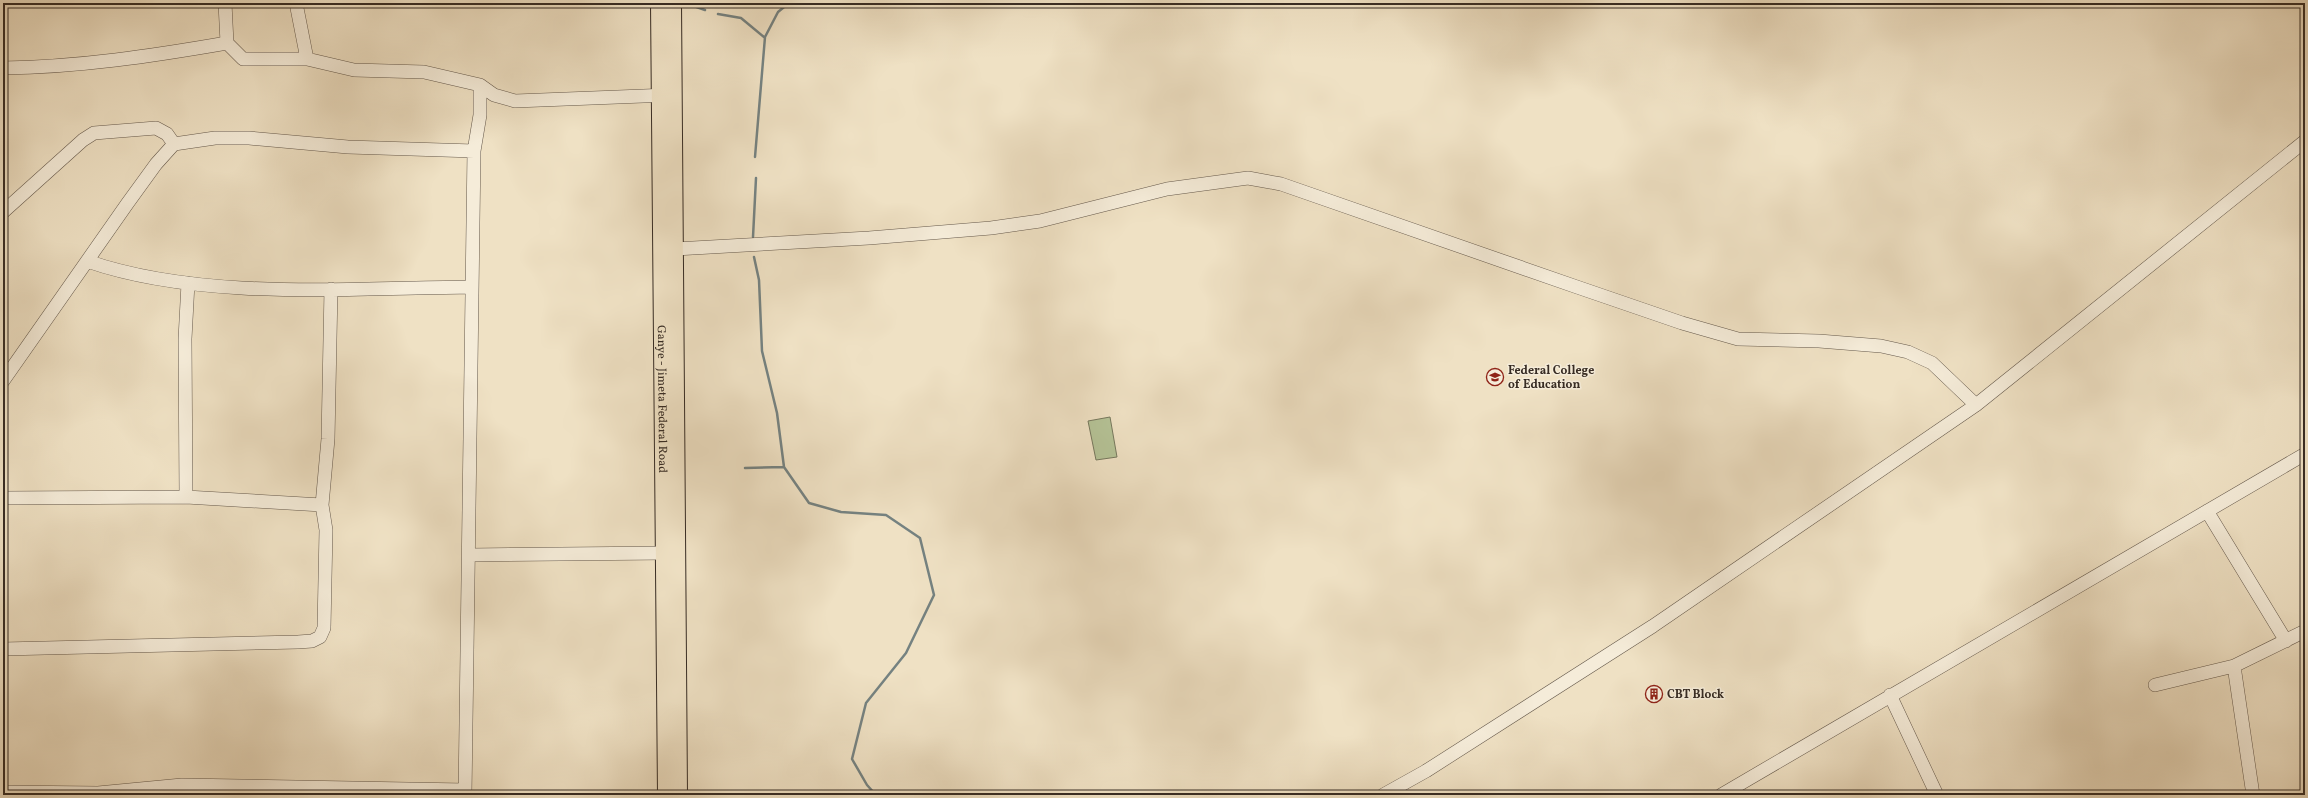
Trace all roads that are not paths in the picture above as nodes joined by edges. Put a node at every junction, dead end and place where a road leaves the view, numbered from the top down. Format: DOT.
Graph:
graph roads {
  1 [pos="225,3"];
  2 [pos="296,3"];
  3 [pos="659,3"];
  4 [pos="673,3"];
  5 [pos="228,43"];
  6 [pos="307,59"];
  7 [pos="3,68"];
  8 [pos="480,85"];
  9 [pos="667,95"];
  10 [pos="2305,141"];
  11 [pos="174,144"];
  12 [pos="474,151"];
  13 [pos="3,212"];
  14 [pos="675,249"];
  15 [pos="87,261"];
  16 [pos="188,283"];
  17 [pos="472,287"];
  18 [pos="330,288"];
  19 [pos="3,381"];
  20 [pos="1976,406"];
  21 [pos="2305,454"];
  22 [pos="186,497"];
  23 [pos="3,498"];
  24 [pos="322,505"];
  25 [pos="2207,511"];
  26 [pos="665,553"];
  27 [pos="470,555"];
  28 [pos="2305,631"];
  29 [pos="2286,641"];
  30 [pos="3,649"];
  31 [pos="2234,666"];
  32 [pos="2155,685"];
  33 [pos="1890,695"];
  34 [pos="240,791"];
  35 [pos="3,792"];
  36 [pos="465,793"];
  37 [pos="98,794"];
  38 [pos="666,795"];
  39 [pos="679,795"];
  40 [pos="1383,795"];
  41 [pos="1721,795"];
  42 [pos="1937,795"];
  43 [pos="2253,795"];
  1 -- 5 [label="street"];
  2 -- 6 [label="street"];
  3 -- 9 [label="main road, Ganye - Jimeta Federal Road"];
  4 -- 9 [label="main road, Ganye - Jimeta Federal Road"];
  5 -- 6 [label="street"];
  5 -- 7 [label="street"];
  6 -- 8 [label="street"];
  8 -- 9 [label="street"];
  8 -- 12 [label="street"];
  9 -- 14 [label="main road, Ganye - Jimeta Federal Road"];
  9 -- 26 [label="main road, Ganye - Jimeta Federal Road"];
  10 -- 20 [label="street"];
  11 -- 12 [label="street"];
  11 -- 13 [label="street"];
  11 -- 15 [label="street"];
  12 -- 17 [label="street"];
  14 -- 20 [label="street"];
  14 -- 39 [label="main road, Ganye - Jimeta Federal Road"];
  15 -- 16 [label="street"];
  15 -- 19 [label="street"];
  16 -- 18 [label="street"];
  16 -- 22 [label="street"];
  17 -- 18 [label="street"];
  17 -- 27 [label="street"];
  18 -- 24 [label="street"];
  20 -- 40 [label="street"];
  21 -- 25 [label="street"];
  22 -- 23 [label="street"];
  22 -- 24 [label="street"];
  24 -- 30 [label="street"];
  25 -- 29 [label="street"];
  25 -- 33 [label="street"];
  26 -- 27 [label="street"];
  26 -- 38 [label="main road, Ganye - Jimeta Federal Road"];
  27 -- 36 [label="street"];
  28 -- 29 [label="street"];
  29 -- 31 [label="street"];
  31 -- 32 [label="street"];
  31 -- 43 [label="street"];
  33 -- 41 [label="street"];
  33 -- 42 [label="street"];
  34 -- 36 [label="street"];
  34 -- 37 [label="street"];
  35 -- 37 [label="street"];
}
